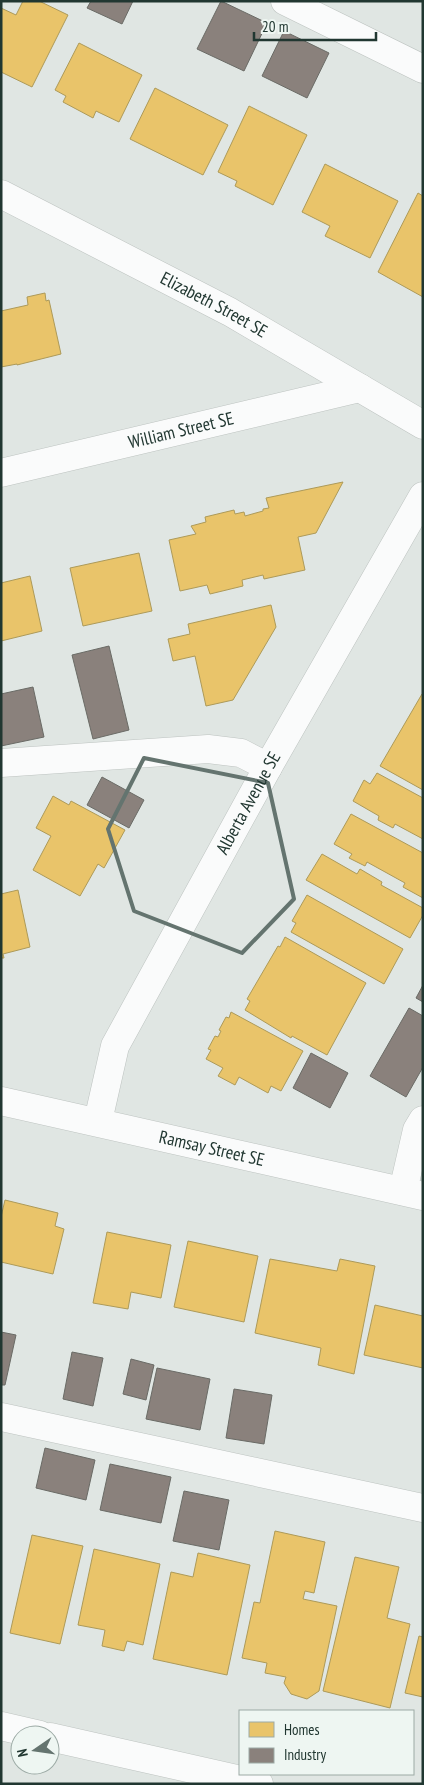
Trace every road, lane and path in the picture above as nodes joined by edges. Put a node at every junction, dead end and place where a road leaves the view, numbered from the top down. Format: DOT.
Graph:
graph roads {
  1 [pos="285,1"];
  2 [pos="423,69"];
  3 [pos="1,194"];
  4 [pos="360,388"];
  5 [pos="423,425"];
  6 [pos="1,473"];
  7 [pos="423,496"];
  8 [pos="1,763"];
  9 [pos="268,767"];
  10 [pos="1,1101"];
  11 [pos="423,1120"];
  12 [pos="98,1121"];
  13 [pos="413,1193"];
  14 [pos="1,1417"];
  15 [pos="423,1508"];
  16 [pos="60,1739"];
  17 [pos="259,1784"];
  1 -- 2 [label="street"];
  3 -- 4 [label="street, Elizabeth Street SE"];
  4 -- 5 [label="street, Elizabeth Street SE"];
  4 -- 6 [label="street, William Street SE"];
  7 -- 9 [label="street, Alberta Avenue SE"];
  8 -- 9 [label="street"];
  9 -- 12 [label="street, Alberta Avenue SE"];
  10 -- 12 [label="street, Ramsay Street SE"];
  11 -- 13 [label="street"];
  12 -- 13 [label="street, Ramsay Street SE"];
  14 -- 15 [label="street"];
  16 -- 17 [label="street"];
}
